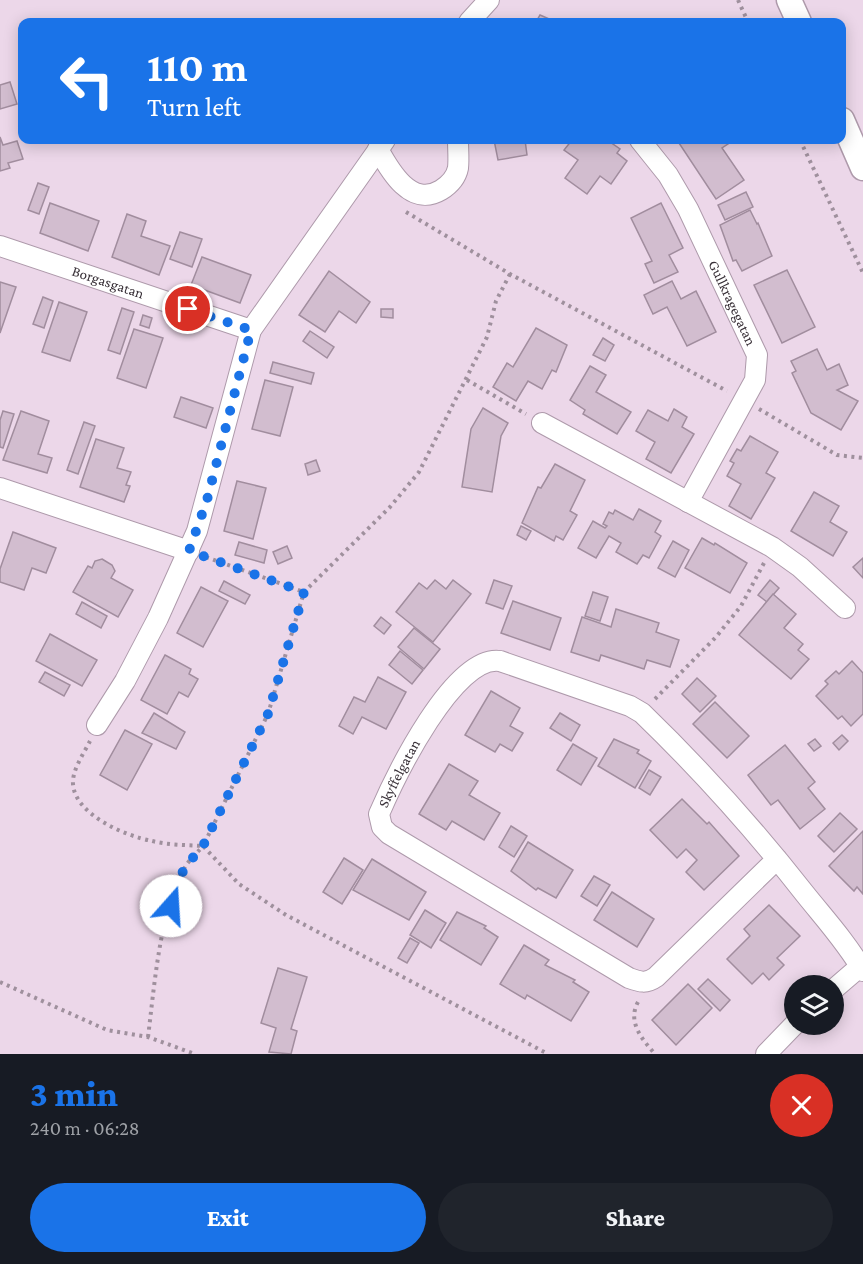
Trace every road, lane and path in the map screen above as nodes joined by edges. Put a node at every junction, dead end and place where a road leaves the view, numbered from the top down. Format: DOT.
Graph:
graph roads {
  1 [pos="489,0"];
  2 [pos="738,0"];
  3 [pos="789,0"];
  4 [pos="473,18"];
  5 [pos="746,18"];
  6 [pos="797,18"];
  7 [pos="846,129"];
  8 [pos="381,144"];
  9 [pos="458,144"];
  10 [pos="645,144"];
  11 [pos="802,144"];
  12 [pos="863,168"];
  13 [pos="401,208"];
  14 [pos="0,246"];
  15 [pos="863,273"];
  16 [pos="510,274"];
  17 [pos="251,330"];
  18 [pos="467,380"];
  19 [pos="744,400"];
  20 [pos="542,423"];
  21 [pos="863,458"];
  22 [pos="0,488"];
  23 [pos="688,502"];
  24 [pos="772,547"];
  25 [pos="189,551"];
  26 [pos="304,592"];
  27 [pos="845,608"];
  28 [pos="642,713"];
  29 [pos="98,725"];
  30 [pos="203,846"];
  31 [pos="777,859"];
  32 [pos="862,968"];
  33 [pos="0,982"];
  34 [pos="648,982"];
  35 [pos="844,982"];
  36 [pos="784,1035"];
  37 [pos="148,1037"];
  38 [pos="195,1054"];
  39 [pos="548,1054"];
  40 [pos="655,1054"];
  41 [pos="766,1054"];
  1 -- 4 [label="street"];
  2 -- 5 [label="path"];
  3 -- 6 [label="street"];
  7 -- 12 [label="street"];
  8 -- 9 [label="street"];
  8 -- 17 [label="street"];
  10 -- 19 [label="street, Gullkragegatan"];
  11 -- 15 [label="path"];
  13 -- 16 [label="path"];
  14 -- 17 [label="street, Borgasgatan"];
  16 -- 18 [label="path"];
  16 -- 19 [label="path"];
  17 -- 25 [label="street"];
  18 -- 20 [label="path"];
  18 -- 26 [label="path"];
  19 -- 21 [label="path"];
  19 -- 23 [label="street, Gullkragegatan"];
  20 -- 23 [label="street"];
  22 -- 25 [label="street"];
  23 -- 24 [label="street"];
  24 -- 27 [label="street"];
  24 -- 28 [label="path"];
  25 -- 26 [label="path"];
  25 -- 29 [label="street"];
  26 -- 30 [label="path"];
  28 -- 31 [label="street, Skyffelgatan"];
  28 -- 34 [label="street, Skyffelgatan"];
  29 -- 30 [label="path"];
  30 -- 37 [label="path"];
  30 -- 39 [label="path"];
  31 -- 32 [label="street, Skyffelgatan"];
  31 -- 34 [label="street"];
  32 -- 35 [label="street"];
  33 -- 37 [label="path"];
  34 -- 40 [label="path"];
  36 -- 41 [label="street"];
  37 -- 38 [label="path"];
}
